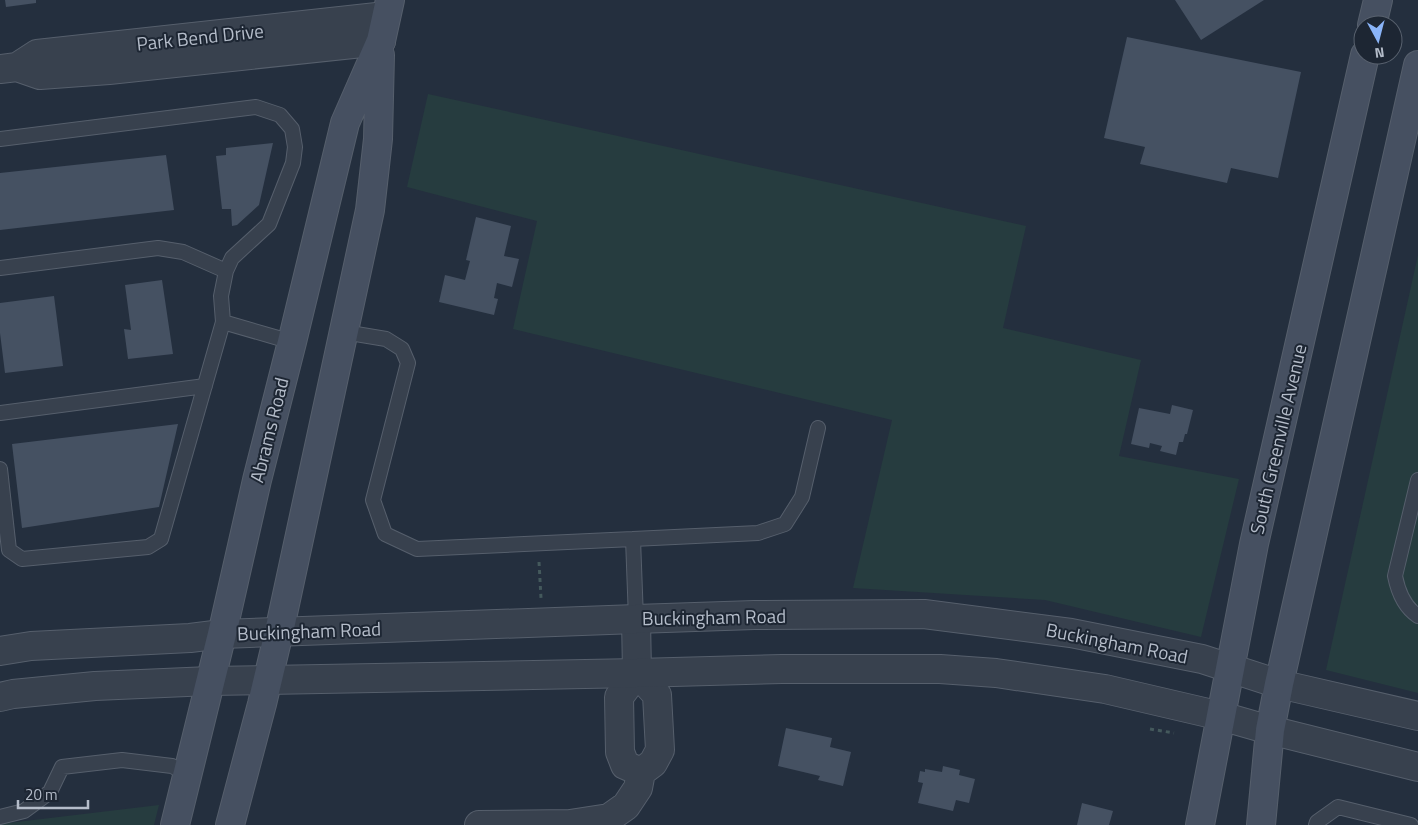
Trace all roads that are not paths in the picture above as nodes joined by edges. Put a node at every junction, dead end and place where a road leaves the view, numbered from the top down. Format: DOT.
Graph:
graph roads {
  1 [pos="1378,0"];
  2 [pos="1374,15"];
  3 [pos="386,19"];
  4 [pos="1364,65"];
  5 [pos="1418,65"];
  6 [pos="9,68"];
  7 [pos="0,139"];
  8 [pos="0,268"];
  9 [pos="226,271"];
  10 [pos="223,322"];
  11 [pos="344,332"];
  12 [pos="292,342"];
  13 [pos="205,386"];
  14 [pos="0,413"];
  15 [pos="818,428"];
  16 [pos="0,469"];
  17 [pos="1418,480"];
  18 [pos="633,539"];
  19 [pos="1418,616"];
  20 [pos="636,619"];
  21 [pos="279,632"];
  22 [pos="222,634"];
  23 [pos="0,651"];
  24 [pos="1231,668"];
  25 [pos="637,673"];
  26 [pos="210,681"];
  27 [pos="267,681"];
  28 [pos="1278,684"];
  29 [pos="0,697"];
  30 [pos="1221,716"];
  31 [pos="1418,716"];
  32 [pos="1270,730"];
  33 [pos="1418,767"];
  34 [pos="641,772"];
  35 [pos="187,774"];
  36 [pos="0,817"];
  37 [pos="175,825"];
  38 [pos="230,825"];
  39 [pos="479,825"];
  40 [pos="570,825"];
  41 [pos="1200,825"];
  42 [pos="1261,825"];
  43 [pos="1316,825"];
  44 [pos="1411,825"];
  1 -- 2 [label="main road"];
  3 -- 6 [label="street, Park Bend Drive"];
  3 -- 11 [label="main road"];
  3 -- 12 [label="main road, Abrams Road"];
  4 -- 24 [label="main road, South Greenville Avenue"];
  5 -- 28 [label="main road"];
  7 -- 9 [label="lane"];
  8 -- 9 [label="lane"];
  9 -- 10 [label="lane"];
  10 -- 12 [label="lane"];
  10 -- 13 [label="lane"];
  11 -- 18 [label="lane"];
  11 -- 21 [label="main road"];
  12 -- 22 [label="main road, Abrams Road"];
  13 -- 14 [label="lane"];
  13 -- 16 [label="lane"];
  15 -- 18 [label="lane"];
  17 -- 19 [label="lane"];
  18 -- 20 [label="lane"];
  20 -- 21 [label="street, Buckingham Road"];
  20 -- 24 [label="street, Buckingham Road"];
  20 -- 25 [label="street"];
  21 -- 22 [label="street, Buckingham Road"];
  21 -- 27 [label="main road"];
  22 -- 23 [label="street, Buckingham Road"];
  22 -- 26 [label="main road, Abrams Road"];
  24 -- 28 [label="street, Buckingham Road"];
  24 -- 30 [label="main road, South Greenville Avenue"];
  25 -- 27 [label="street"];
  25 -- 30 [label="street"];
  25 -- 34 [label="street"];
  25 -- 34 [label="street"];
  26 -- 27 [label="street"];
  26 -- 29 [label="street"];
  26 -- 35 [label="main road, Abrams Road"];
  27 -- 38 [label="main road"];
  28 -- 31 [label="street, Buckingham Road"];
  28 -- 32 [label="main road"];
  30 -- 32 [label="street"];
  30 -- 41 [label="main road, South Greenville Avenue"];
  32 -- 33 [label="street"];
  32 -- 42 [label="main road"];
  34 -- 40 [label="street"];
  35 -- 36 [label="lane"];
  35 -- 37 [label="main road, Abrams Road"];
  39 -- 40 [label="street"];
  43 -- 44 [label="lane"];
}
